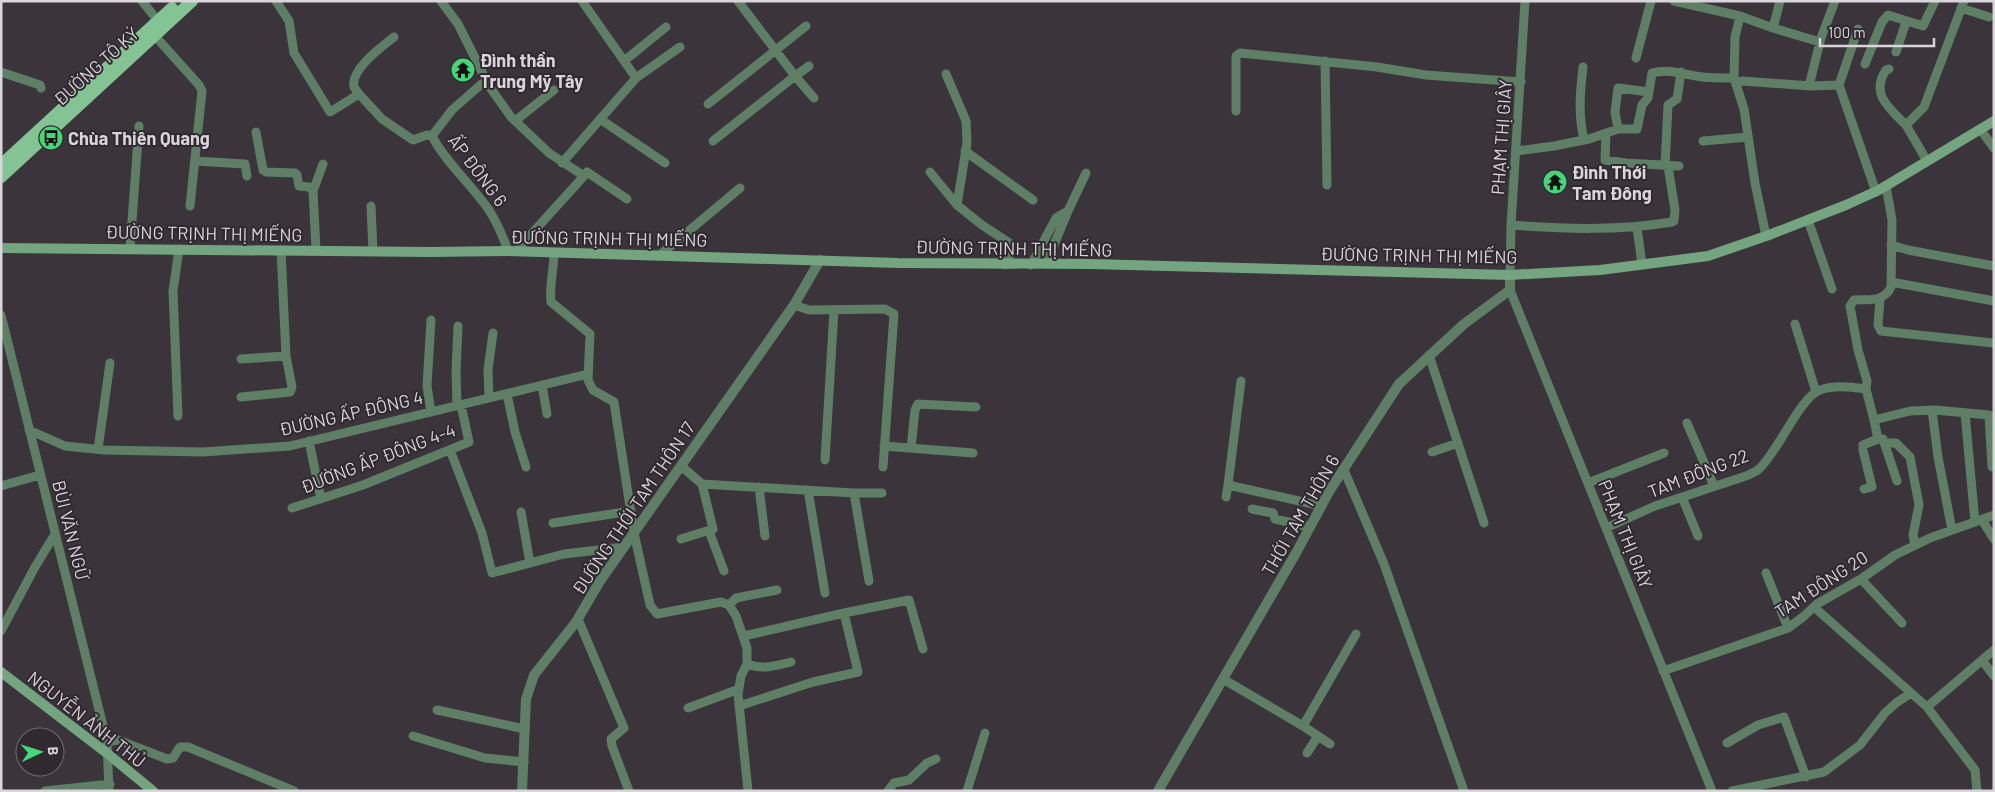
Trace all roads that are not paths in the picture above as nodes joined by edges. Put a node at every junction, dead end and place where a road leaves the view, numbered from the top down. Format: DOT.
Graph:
graph roads {
  1 [pos="142,1"];
  2 [pos="179,1"];
  3 [pos="192,1"];
  4 [pos="276,1"];
  5 [pos="441,1"];
  6 [pos="582,1"];
  7 [pos="738,1"];
  8 [pos="1525,1"];
  9 [pos="1651,1"];
  10 [pos="1674,1"];
  11 [pos="1780,1"];
  12 [pos="1835,1"];
  13 [pos="1934,1"];
  14 [pos="1695,3"];
  15 [pos="1963,5"];
  16 [pos="1740,16"];
  17 [pos="1990,17"];
  18 [pos="158,21"];
  19 [pos="1906,22"];
  20 [pos="666,26"];
  21 [pos="806,26"];
  22 [pos="1773,28"];
  23 [pos="1858,29"];
  24 [pos="155,36"];
  25 [pos="394,37"];
  26 [pos="1820,42"];
  27 [pos="680,47"];
  28 [pos="776,50"];
  29 [pos="1896,52"];
  30 [pos="1636,58"];
  31 [pos="624,61"];
  32 [pos="1329,62"];
  33 [pos="1865,64"];
  34 [pos="809,66"];
  35 [pos="1583,67"];
  36 [pos="1890,69"];
  37 [pos="1,72"];
  38 [pos="1681,72"];
  39 [pos="946,74"];
  40 [pos="795,76"];
  41 [pos="636,78"];
  42 [pos="486,80"];
  43 [pos="1736,81"];
  44 [pos="1521,82"];
  45 [pos="1838,85"];
  46 [pos="1809,86"];
  47 [pos="41,88"];
  48 [pos="554,90"];
  49 [pos="1649,92"];
  50 [pos="358,94"];
  51 [pos="814,98"];
  52 [pos="708,104"];
  53 [pos="1236,110"];
  54 [pos="600,120"];
  55 [pos="515,121"];
  56 [pos="1994,121"];
  57 [pos="1906,125"];
  58 [pos="139,126"];
  59 [pos="1980,129"];
  60 [pos="1618,130"];
  61 [pos="256,132"];
  62 [pos="1606,133"];
  63 [pos="432,136"];
  64 [pos="1748,137"];
  65 [pos="1584,140"];
  66 [pos="713,141"];
  67 [pos="1704,141"];
  68 [pos="1994,148"];
  69 [pos="1516,151"];
  70 [pos="965,152"];
  71 [pos="195,161"];
  72 [pos="1927,161"];
  73 [pos="562,162"];
  74 [pos="665,163"];
  75 [pos="1,164"];
  76 [pos="323,164"];
  77 [pos="1667,166"];
  78 [pos="1679,166"];
  79 [pos="930,172"];
  80 [pos="1086,173"];
  81 [pos="247,176"];
  82 [pos="584,176"];
  83 [pos="1,177"];
  84 [pos="1327,185"];
  85 [pos="1886,186"];
  86 [pos="740,188"];
  87 [pos="313,191"];
  88 [pos="1876,192"];
  89 [pos="627,199"];
  90 [pos="1033,200"];
  91 [pos="957,205"];
  92 [pos="190,206"];
  93 [pos="371,206"];
  94 [pos="1068,211"];
  95 [pos="1808,220"];
  96 [pos="1511,225"];
  97 [pos="1637,228"];
  98 [pos="1766,236"];
  99 [pos="1891,245"];
  100 [pos="1,248"];
  101 [pos="130,248"];
  102 [pos="179,248"];
  103 [pos="281,250"];
  104 [pos="316,250"];
  105 [pos="512,251"];
  106 [pos="373,252"];
  107 [pos="554,253"];
  108 [pos="660,255"];
  109 [pos="820,260"];
  110 [pos="1046,264"];
  111 [pos="1642,264"];
  112 [pos="1005,265"];
  113 [pos="1030,265"];
  114 [pos="1994,266"];
  115 [pos="1510,275"];
  116 [pos="1891,282"];
  117 [pos="1832,289"];
  118 [pos="1510,290"];
  119 [pos="1880,299"];
  120 [pos="1994,302"];
  121 [pos="794,305"];
  122 [pos="834,310"];
  123 [pos="1,315"];
  124 [pos="431,320"];
  125 [pos="1796,324"];
  126 [pos="458,326"];
  127 [pos="493,333"];
  128 [pos="1993,343"];
  129 [pos="1429,355"];
  130 [pos="286,356"];
  131 [pos="241,359"];
  132 [pos="110,363"];
  133 [pos="588,374"];
  134 [pos="1241,381"];
  135 [pos="542,385"];
  136 [pos="1866,389"];
  137 [pos="1816,392"];
  138 [pos="507,394"];
  139 [pos="241,397"];
  140 [pos="489,398"];
  141 [pos="459,405"];
  142 [pos="976,407"];
  143 [pos="1932,410"];
  144 [pos="431,412"];
  145 [pos="547,414"];
  146 [pos="1965,414"];
  147 [pos="1991,414"];
  148 [pos="178,416"];
  149 [pos="1874,420"];
  150 [pos="1686,423"];
  151 [pos="29,430"];
  152 [pos="1881,441"];
  153 [pos="309,442"];
  154 [pos="1458,443"];
  155 [pos="884,446"];
  156 [pos="911,448"];
  157 [pos="98,449"];
  158 [pos="450,450"];
  159 [pos="1432,452"];
  160 [pos="973,453"];
  161 [pos="1664,453"];
  162 [pos="826,460"];
  163 [pos="680,466"];
  164 [pos="526,467"];
  165 [pos="883,467"];
  166 [pos="1992,467"];
  167 [pos="1344,470"];
  168 [pos="40,475"];
  169 [pos="1897,481"];
  170 [pos="1588,483"];
  171 [pos="702,484"];
  172 [pos="1228,485"];
  173 [pos="1,486"];
  174 [pos="1714,486"];
  175 [pos="759,487"];
  176 [pos="1864,489"];
  177 [pos="808,490"];
  178 [pos="854,493"];
  179 [pos="882,493"];
  180 [pos="1226,497"];
  181 [pos="1682,497"];
  182 [pos="321,499"];
  183 [pos="1321,506"];
  184 [pos="292,508"];
  185 [pos="1252,509"];
  186 [pos="631,511"];
  187 [pos="521,512"];
  188 [pos="1994,515"];
  189 [pos="1979,521"];
  190 [pos="554,523"];
  191 [pos="1484,523"];
  192 [pos="1310,527"];
  193 [pos="1606,528"];
  194 [pos="1952,530"];
  195 [pos="709,531"];
  196 [pos="634,533"];
  197 [pos="55,534"];
  198 [pos="765,536"];
  199 [pos="1698,536"];
  200 [pos="681,539"];
  201 [pos="1994,539"];
  202 [pos="1914,545"];
  203 [pos="624,547"];
  204 [pos="530,563"];
  205 [pos="724,571"];
  206 [pos="1766,573"];
  207 [pos="1861,579"];
  208 [pos="869,581"];
  209 [pos="778,590"];
  210 [pos="825,593"];
  211 [pos="729,605"];
  212 [pos="1814,607"];
  213 [pos="844,613"];
  214 [pos="578,619"];
  215 [pos="1902,623"];
  216 [pos="1788,628"];
  217 [pos="1,631"];
  218 [pos="1356,634"];
  219 [pos="744,636"];
  220 [pos="923,649"];
  221 [pos="1994,650"];
  222 [pos="1982,660"];
  223 [pos="791,662"];
  224 [pos="747,664"];
  225 [pos="1663,671"];
  226 [pos="1,672"];
  227 [pos="1994,676"];
  228 [pos="1223,679"];
  229 [pos="739,689"];
  230 [pos="1911,693"];
  231 [pos="739,706"];
  232 [pos="1927,707"];
  233 [pos="688,708"];
  234 [pos="437,710"];
  235 [pos="1303,726"];
  236 [pos="525,729"];
  237 [pos="985,733"];
  238 [pos="413,736"];
  239 [pos="1318,736"];
  240 [pos="107,742"];
  241 [pos="1727,743"];
  242 [pos="1330,744"];
  243 [pos="1307,753"];
  244 [pos="108,754"];
  245 [pos="936,759"];
  246 [pos="524,762"];
  247 [pos="1806,776"];
  248 [pos="110,788"];
  249 [pos="45,791"];
  250 [pos="152,791"];
  251 [pos="294,791"];
  252 [pos="522,791"];
  253 [pos="629,791"];
  254 [pos="748,791"];
  255 [pos="888,791"];
  256 [pos="967,791"];
  257 [pos="1158,791"];
  258 [pos="1464,791"];
  259 [pos="1712,791"];
  260 [pos="1732,791"];
  261 [pos="1977,791"];
  1 -- 18 [label="street"];
  2 -- 18 [label="main road, ĐƯỜNG TÔ KÝ"];
  3 -- 24 [label="main road, ĐƯỜNG TÔ KÝ"];
  4 -- 50 [label="street"];
  5 -- 42 [label="street"];
  6 -- 31 [label="street"];
  7 -- 28 [label="street"];
  8 -- 44 [label="street, PHẠM THỊ GIÂY"];
  9 -- 30 [label="street"];
  10 -- 14 [label="street"];
  11 -- 22 [label="street"];
  12 -- 26 [label="street"];
  13 -- 19 [label="street"];
  14 -- 16 [label="street"];
  15 -- 17 [label="street"];
  15 -- 57 [label="street"];
  16 -- 22 [label="street"];
  16 -- 43 [label="street"];
  18 -- 75 [label="main road, ĐƯỜNG TÔ KÝ"];
  19 -- 29 [label="street"];
  19 -- 33 [label="street"];
  20 -- 31 [label="street"];
  21 -- 28 [label="street"];
  22 -- 26 [label="street"];
  23 -- 45 [label="street"];
  24 -- 71 [label="street"];
  24 -- 83 [label="main road, ĐƯỜNG TÔ KÝ"];
  25 -- 50 [label="street"];
  26 -- 46 [label="street"];
  27 -- 41 [label="street"];
  28 -- 40 [label="street"];
  28 -- 52 [label="street"];
  31 -- 41 [label="street"];
  32 -- 44 [label="street"];
  32 -- 53 [label="street"];
  32 -- 84 [label="street"];
  34 -- 40 [label="street"];
  35 -- 65 [label="street"];
  36 -- 57 [label="street"];
  37 -- 47 [label="street"];
  38 -- 43 [label="street"];
  38 -- 49 [label="street"];
  38 -- 77 [label="street"];
  39 -- 70 [label="street"];
  40 -- 51 [label="street"];
  40 -- 66 [label="street"];
  41 -- 54 [label="street"];
  42 -- 55 [label="street"];
  42 -- 63 [label="street"];
  43 -- 46 [label="street"];
  43 -- 64 [label="street"];
  44 -- 69 [label="street, PHẠM THỊ GIÂY"];
  45 -- 46 [label="street"];
  45 -- 88 [label="street"];
  48 -- 55 [label="street"];
  49 -- 60 [label="street"];
  49 -- 60 [label="street"];
  50 -- 63 [label="street"];
  54 -- 73 [label="street"];
  54 -- 74 [label="street"];
  55 -- 73 [label="street"];
  56 -- 59 [label="main road, ĐƯỜNG TRỊNH THỊ MIẾNG"];
  57 -- 72 [label="street"];
  58 -- 101 [label="street"];
  59 -- 68 [label="street"];
  59 -- 72 [label="main road, ĐƯỜNG TRỊNH THỊ MIẾNG"];
  60 -- 62 [label="street"];
  61 -- 87 [label="street"];
  62 -- 65 [label="street"];
  62 -- 77 [label="street"];
  63 -- 105 [label="street, ẤP ĐÔNG 6"];
  64 -- 67 [label="street"];
  64 -- 98 [label="street"];
  65 -- 69 [label="street"];
  69 -- 96 [label="street, PHẠM THỊ GIÂY"];
  70 -- 90 [label="street"];
  70 -- 91 [label="street"];
  71 -- 81 [label="street"];
  71 -- 92 [label="street"];
  72 -- 85 [label="main road, ĐƯỜNG TRỊNH THỊ MIẾNG"];
  73 -- 82 [label="street"];
  76 -- 87 [label="street"];
  77 -- 78 [label="street"];
  77 -- 97 [label="street"];
  79 -- 91 [label="street"];
  80 -- 94 [label="street"];
  82 -- 89 [label="street"];
  82 -- 105 [label="street"];
  85 -- 88 [label="main road, ĐƯỜNG TRỊNH THỊ MIẾNG"];
  85 -- 99 [label="street"];
  86 -- 108 [label="street"];
  87 -- 104 [label="street"];
  88 -- 95 [label="main road, ĐƯỜNG TRỊNH THỊ MIẾNG"];
  91 -- 112 [label="street"];
  93 -- 106 [label="street"];
  94 -- 110 [label="street"];
  94 -- 113 [label="street"];
  95 -- 98 [label="main road, ĐƯỜNG TRỊNH THỊ MIẾNG"];
  95 -- 117 [label="street"];
  96 -- 97 [label="street"];
  96 -- 115 [label="street, PHẠM THỊ GIÂY"];
  97 -- 111 [label="street"];
  98 -- 111 [label="main road, ĐƯỜNG TRỊNH THỊ MIẾNG"];
  99 -- 114 [label="street"];
  99 -- 116 [label="street"];
  100 -- 101 [label="main road, ĐƯỜNG TRỊNH THỊ MIẾNG"];
  101 -- 102 [label="main road, ĐƯỜNG TRỊNH THỊ MIẾNG"];
  102 -- 103 [label="main road, ĐƯỜNG TRỊNH THỊ MIẾNG"];
  102 -- 148 [label="street"];
  103 -- 104 [label="main road, ĐƯỜNG TRỊNH THỊ MIẾNG"];
  103 -- 130 [label="street"];
  104 -- 106 [label="main road, ĐƯỜNG TRỊNH THỊ MIẾNG"];
  105 -- 106 [label="main road, ĐƯỜNG TRỊNH THỊ MIẾNG"];
  105 -- 107 [label="main road, ĐƯỜNG TRỊNH THỊ MIẾNG"];
  107 -- 108 [label="main road, ĐƯỜNG TRỊNH THỊ MIẾNG"];
  107 -- 133 [label="street"];
  108 -- 109 [label="main road, ĐƯỜNG TRỊNH THỊ MIẾNG"];
  109 -- 112 [label="main road, ĐƯỜNG TRỊNH THỊ MIẾNG"];
  109 -- 121 [label="street, ĐƯỜNG THỚI TAM THÔN 17"];
  110 -- 113 [label="main road, ĐƯỜNG TRỊNH THỊ MIẾNG"];
  110 -- 115 [label="main road, ĐƯỜNG TRỊNH THỊ MIẾNG"];
  111 -- 115 [label="main road, ĐƯỜNG TRỊNH THỊ MIẾNG"];
  112 -- 113 [label="main road, ĐƯỜNG TRỊNH THỊ MIẾNG"];
  115 -- 118 [label="street"];
  116 -- 119 [label="street"];
  116 -- 120 [label="street"];
  118 -- 129 [label="street, THỚI TAM THÔN 6"];
  118 -- 170 [label="street, PHẠM THỊ GIÂY"];
  119 -- 128 [label="street"];
  119 -- 136 [label="street"];
  121 -- 122 [label="street"];
  121 -- 163 [label="street, ĐƯỜNG THỚI TAM THÔN 17"];
  122 -- 155 [label="street"];
  122 -- 162 [label="street"];
  123 -- 151 [label="street, BÙI VĂN NGỮ"];
  124 -- 144 [label="street"];
  125 -- 137 [label="street"];
  126 -- 141 [label="street"];
  127 -- 140 [label="street"];
  129 -- 154 [label="street"];
  129 -- 167 [label="street, THỚI TAM THÔN 6"];
  130 -- 131 [label="street"];
  130 -- 139 [label="street"];
  132 -- 157 [label="street"];
  133 -- 135 [label="street, ĐƯỜNG ẤP ĐÔNG 4"];
  133 -- 186 [label="street"];
  134 -- 172 [label="street"];
  135 -- 138 [label="street, ĐƯỜNG ẤP ĐÔNG 4"];
  135 -- 145 [label="street"];
  136 -- 137 [label="street"];
  136 -- 149 [label="street"];
  137 -- 174 [label="street, TAM ĐÔNG 22"];
  138 -- 140 [label="street, ĐƯỜNG ẤP ĐÔNG 4"];
  138 -- 164 [label="street"];
  140 -- 141 [label="street, ĐƯỜNG ẤP ĐÔNG 4"];
  141 -- 144 [label="street, ĐƯỜNG ẤP ĐÔNG 4"];
  141 -- 158 [label="street, ĐƯỜNG ẤP ĐÔNG 4-4"];
  142 -- 156 [label="street"];
  143 -- 146 [label="street"];
  143 -- 149 [label="street"];
  143 -- 194 [label="street"];
  144 -- 153 [label="street, ĐƯỜNG ẤP ĐÔNG 4"];
  146 -- 147 [label="street"];
  146 -- 189 [label="street"];
  147 -- 166 [label="street"];
  149 -- 152 [label="street"];
  150 -- 174 [label="street"];
  151 -- 157 [label="street, ĐƯỜNG ẤP ĐÔNG 4"];
  151 -- 168 [label="street, BÙI VĂN NGỮ"];
  152 -- 169 [label="street"];
  152 -- 176 [label="street"];
  152 -- 202 [label="street"];
  153 -- 157 [label="street, ĐƯỜNG ẤP ĐÔNG 4"];
  153 -- 182 [label="street"];
  154 -- 159 [label="street"];
  154 -- 191 [label="street"];
  155 -- 156 [label="street"];
  155 -- 165 [label="street"];
  156 -- 160 [label="street"];
  158 -- 182 [label="street, ĐƯỜNG ẤP ĐÔNG 4-4"];
  158 -- 204 [label="street"];
  161 -- 170 [label="street"];
  163 -- 171 [label="street"];
  163 -- 196 [label="street, ĐƯỜNG THỚI TAM THÔN 17"];
  167 -- 183 [label="street, THỚI TAM THÔN 6"];
  167 -- 258 [label="street"];
  168 -- 173 [label="street"];
  168 -- 197 [label="street, BÙI VĂN NGỮ"];
  170 -- 193 [label="street, PHẠM THỊ GIÂY"];
  171 -- 175 [label="street"];
  171 -- 195 [label="street"];
  172 -- 180 [label="street"];
  172 -- 183 [label="street"];
  174 -- 181 [label="street, TAM ĐÔNG 22"];
  175 -- 177 [label="street"];
  175 -- 198 [label="street"];
  177 -- 178 [label="street"];
  177 -- 210 [label="street"];
  178 -- 179 [label="street"];
  178 -- 208 [label="street"];
  181 -- 193 [label="street, TAM ĐÔNG 22"];
  181 -- 199 [label="street"];
  182 -- 184 [label="street, ĐƯỜNG ẤP ĐÔNG 4-4"];
  183 -- 192 [label="street, THỚI TAM THÔN 6"];
  185 -- 192 [label="street"];
  186 -- 190 [label="street"];
  186 -- 196 [label="street"];
  187 -- 204 [label="street"];
  188 -- 189 [label="street, TAM ĐÔNG 20"];
  189 -- 194 [label="street, TAM ĐÔNG 20"];
  189 -- 201 [label="street"];
  192 -- 228 [label="street, THỚI TAM THÔN 6"];
  193 -- 225 [label="street, PHẠM THỊ GIÂY"];
  194 -- 202 [label="street, TAM ĐÔNG 20"];
  195 -- 200 [label="street"];
  195 -- 205 [label="street"];
  196 -- 203 [label="street, ĐƯỜNG THỚI TAM THÔN 17"];
  196 -- 211 [label="street"];
  197 -- 217 [label="street"];
  197 -- 240 [label="street, BÙI VĂN NGỮ"];
  202 -- 207 [label="street, TAM ĐÔNG 20"];
  203 -- 204 [label="street"];
  203 -- 214 [label="street, ĐƯỜNG THỚI TAM THÔN 17"];
  206 -- 216 [label="street"];
  207 -- 212 [label="street, TAM ĐÔNG 20"];
  207 -- 215 [label="street"];
  209 -- 211 [label="street"];
  211 -- 219 [label="street"];
  212 -- 216 [label="street, TAM ĐÔNG 20"];
  212 -- 230 [label="street"];
  213 -- 219 [label="street"];
  213 -- 220 [label="street"];
  213 -- 231 [label="street"];
  214 -- 236 [label="street, ĐƯỜNG THỚI TAM THÔN 17"];
  214 -- 253 [label="street"];
  216 -- 225 [label="street, TAM ĐÔNG 20"];
  218 -- 235 [label="street"];
  219 -- 224 [label="street"];
  221 -- 222 [label="street"];
  222 -- 227 [label="street"];
  222 -- 232 [label="street"];
  223 -- 224 [label="street"];
  224 -- 229 [label="street"];
  225 -- 259 [label="street, PHẠM THỊ GIÂY"];
  226 -- 244 [label="main road, NGUYỄN ẢNH THỦ"];
  228 -- 235 [label="street"];
  228 -- 257 [label="street, THỚI TAM THÔN 6"];
  229 -- 231 [label="street"];
  229 -- 233 [label="street"];
  230 -- 232 [label="street"];
  230 -- 247 [label="street"];
  231 -- 254 [label="street"];
  232 -- 261 [label="street"];
  234 -- 236 [label="street"];
  235 -- 239 [label="street"];
  236 -- 246 [label="street, ĐƯỜNG THỚI TAM THÔN 17"];
  237 -- 256 [label="street"];
  238 -- 246 [label="street"];
  239 -- 242 [label="street"];
  239 -- 243 [label="street"];
  240 -- 244 [label="street, BÙI VĂN NGỮ"];
  240 -- 251 [label="street"];
  241 -- 247 [label="street"];
  244 -- 248 [label="street, BÙI VĂN NGỮ"];
  244 -- 250 [label="main road, NGUYỄN ẢNH THỦ"];
  245 -- 255 [label="street"];
  246 -- 252 [label="street, ĐƯỜNG THỚI TAM THÔN 17"];
  247 -- 260 [label="street"];
  248 -- 249 [label="street"];
}
